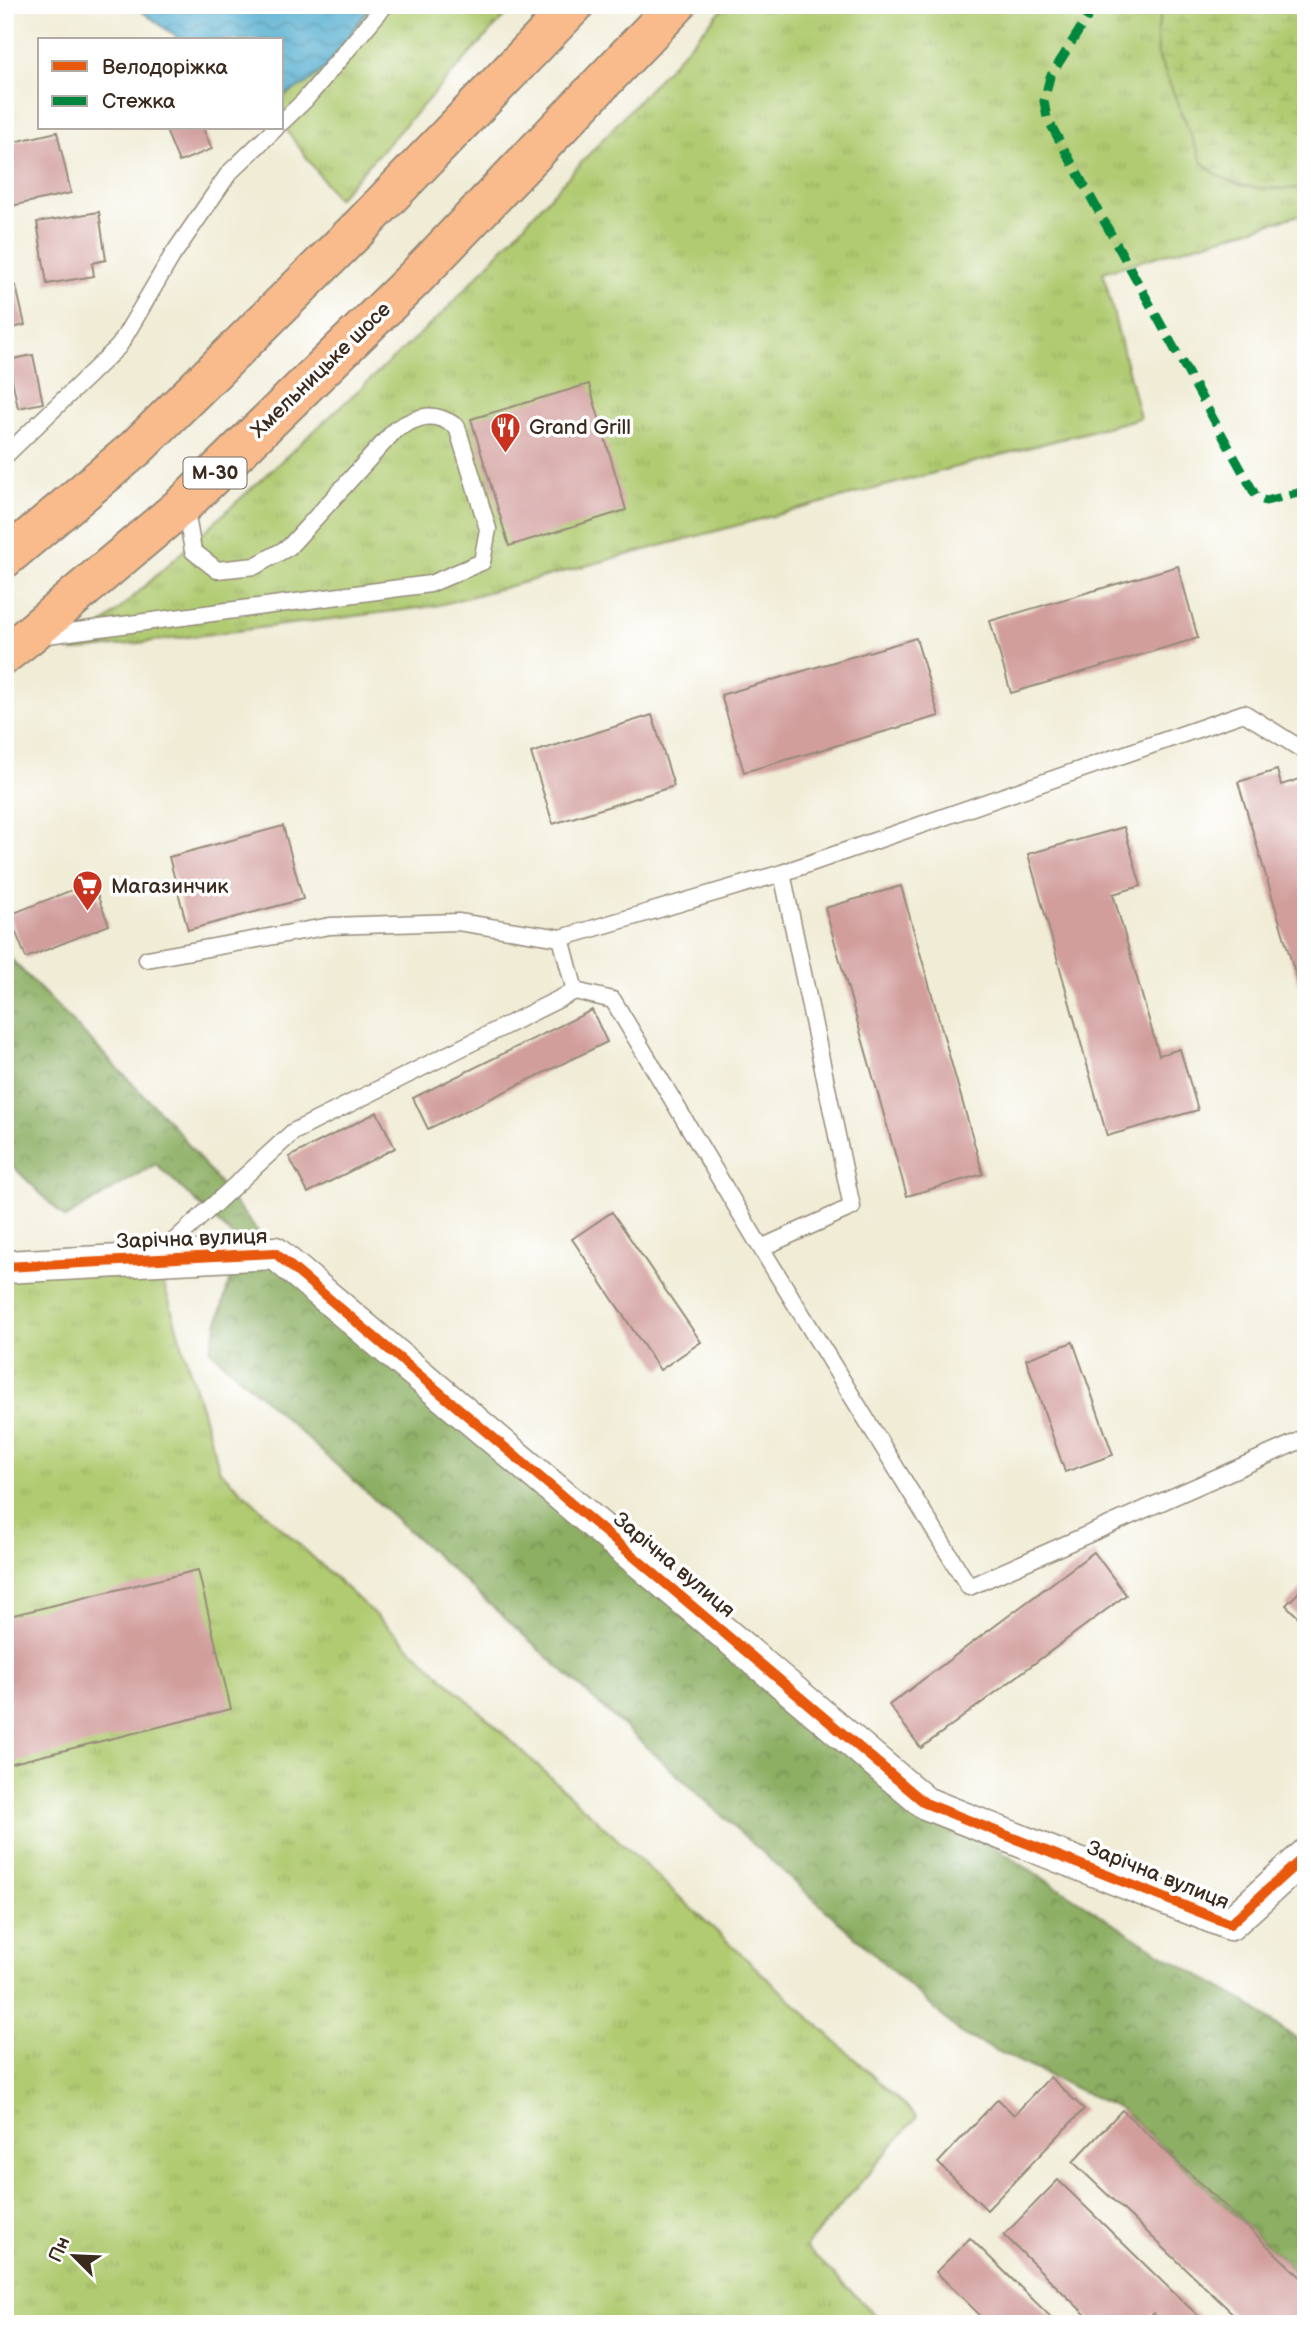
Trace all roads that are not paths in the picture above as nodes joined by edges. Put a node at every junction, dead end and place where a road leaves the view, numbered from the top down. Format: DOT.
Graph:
graph roads {
  1 [pos="385,5"];
  2 [pos="574,5"];
  3 [pos="676,5"];
  4 [pos="284,120"];
  5 [pos="274,130"];
  6 [pos="5,456"];
  7 [pos="185,503"];
  8 [pos="5,558"];
  9 [pos="16,646"];
  10 [pos="1306,752"];
  11 [pos="782,873"];
  12 [pos="561,938"];
  13 [pos="147,959"];
  14 [pos="575,991"];
  15 [pos="761,1248"];
  16 [pos="156,1258"];
  17 [pos="5,1267"];
  18 [pos="1306,1438"];
  19 [pos="1306,1855"];
  1 -- 4 [label="lane"];
  2 -- 8 [label="highway"];
  3 -- 7 [label="highway, Хмельницьке шосе / М-30"];
  5 -- 6 [label="lane"];
  7 -- 9 [label="highway, Хмельницьке шосе / М-30"];
  7 -- 9 [label="lane"];
  10 -- 11 [label="lane"];
  11 -- 12 [label="lane"];
  11 -- 15 [label="lane"];
  12 -- 13 [label="lane"];
  12 -- 14 [label="lane"];
  14 -- 15 [label="lane"];
  14 -- 16 [label="lane"];
  15 -- 18 [label="lane"];
  16 -- 17 [label="street, Зарічна вулиця"];
  16 -- 19 [label="street, Зарічна вулиця"];
}
